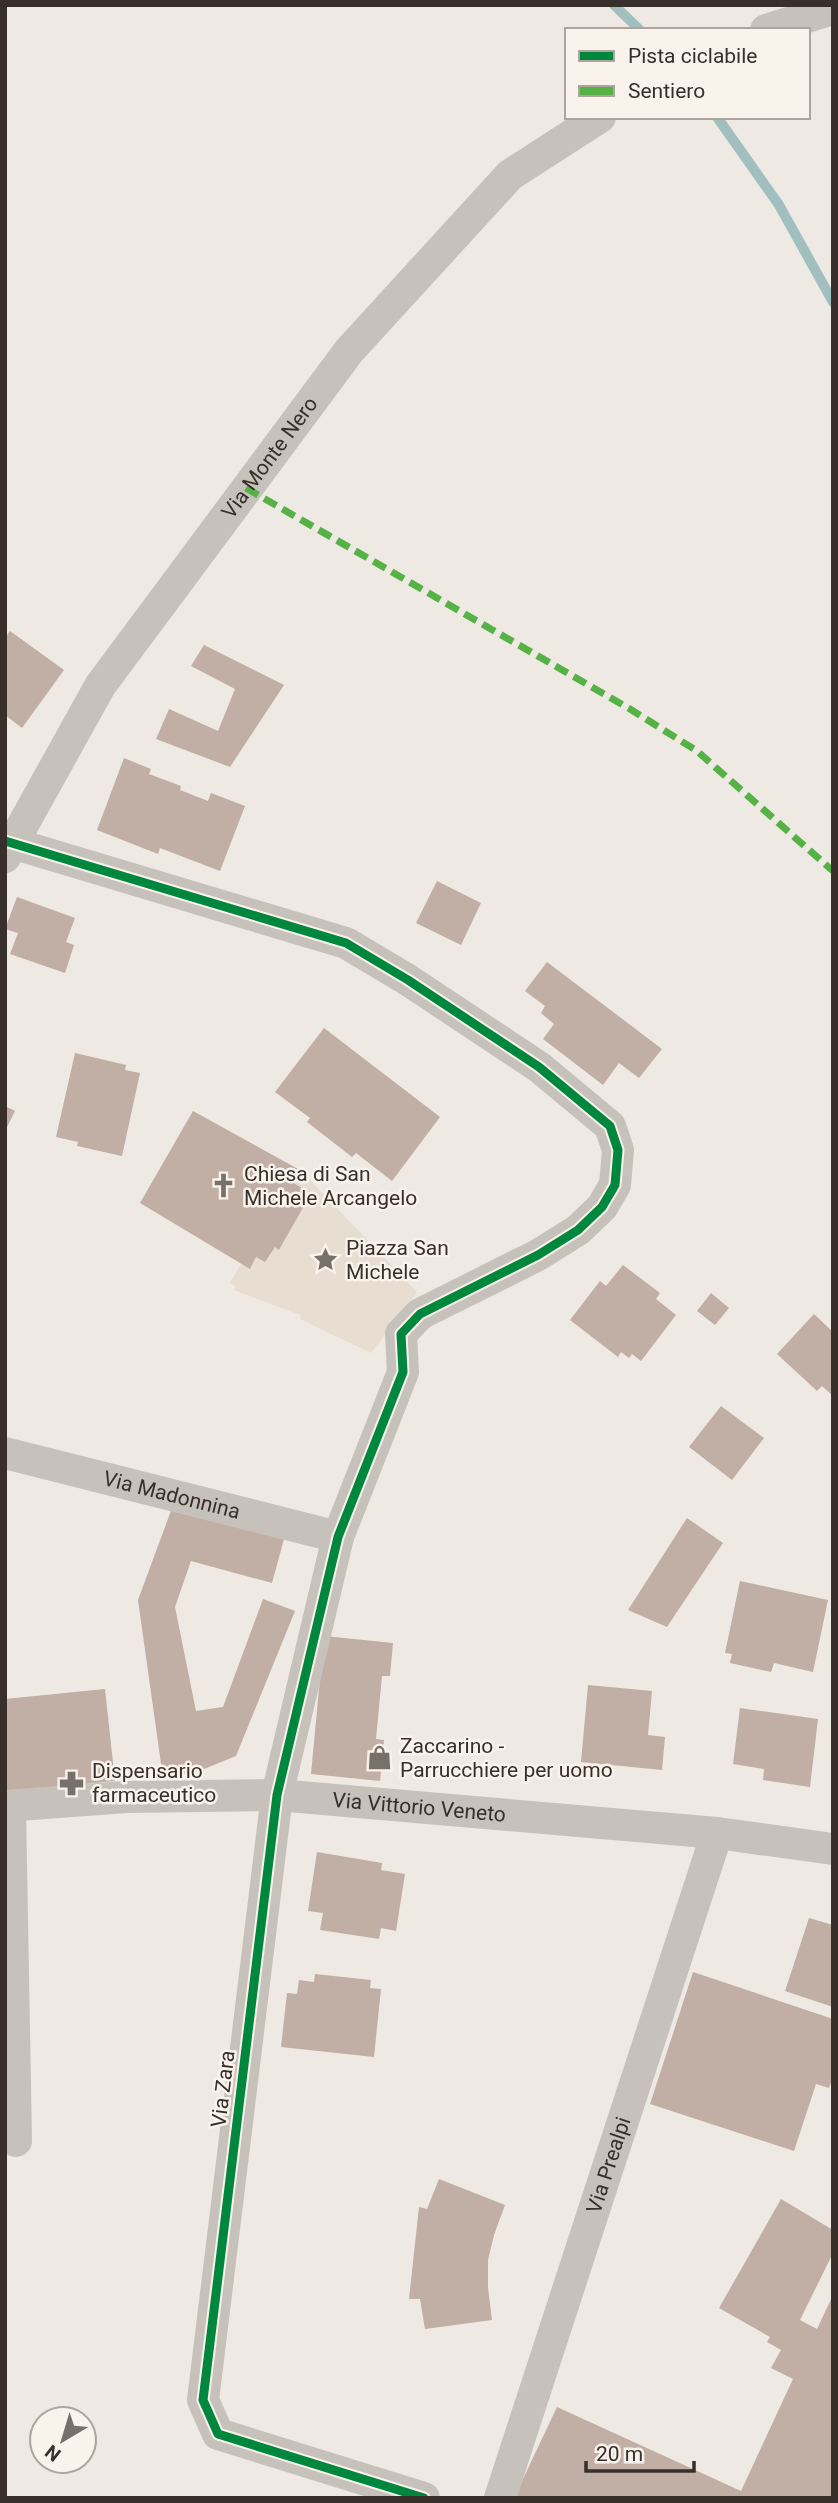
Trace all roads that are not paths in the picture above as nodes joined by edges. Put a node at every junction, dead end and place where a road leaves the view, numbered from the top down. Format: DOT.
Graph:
graph roads {
  1 [pos="832,5"];
  2 [pos="772,28"];
  3 [pos="597,119"];
  4 [pos="7,847"];
  5 [pos="5,1453"];
  6 [pos="338,1537"];
  7 [pos="277,1795"];
  8 [pos="8,1807"];
  9 [pos="717,1833"];
  10 [pos="833,1849"];
  11 [pos="16,2141"];
  12 [pos="424,2498"];
  13 [pos="500,2498"];
  1 -- 2 [label="street"];
  3 -- 4 [label="street, Via Monte Nero"];
  4 -- 6 [label="street, Via Zara"];
  5 -- 6 [label="street, Via Madonnina"];
  6 -- 7 [label="street, Via Zara"];
  7 -- 8 [label="street, Via Vittorio Veneto"];
  7 -- 9 [label="street, Via Vittorio Veneto"];
  7 -- 12 [label="street, Via Zara"];
  8 -- 11 [label="street"];
  9 -- 10 [label="street, Via Vittorio Veneto"];
  9 -- 13 [label="street, Via Prealpi"];
}
